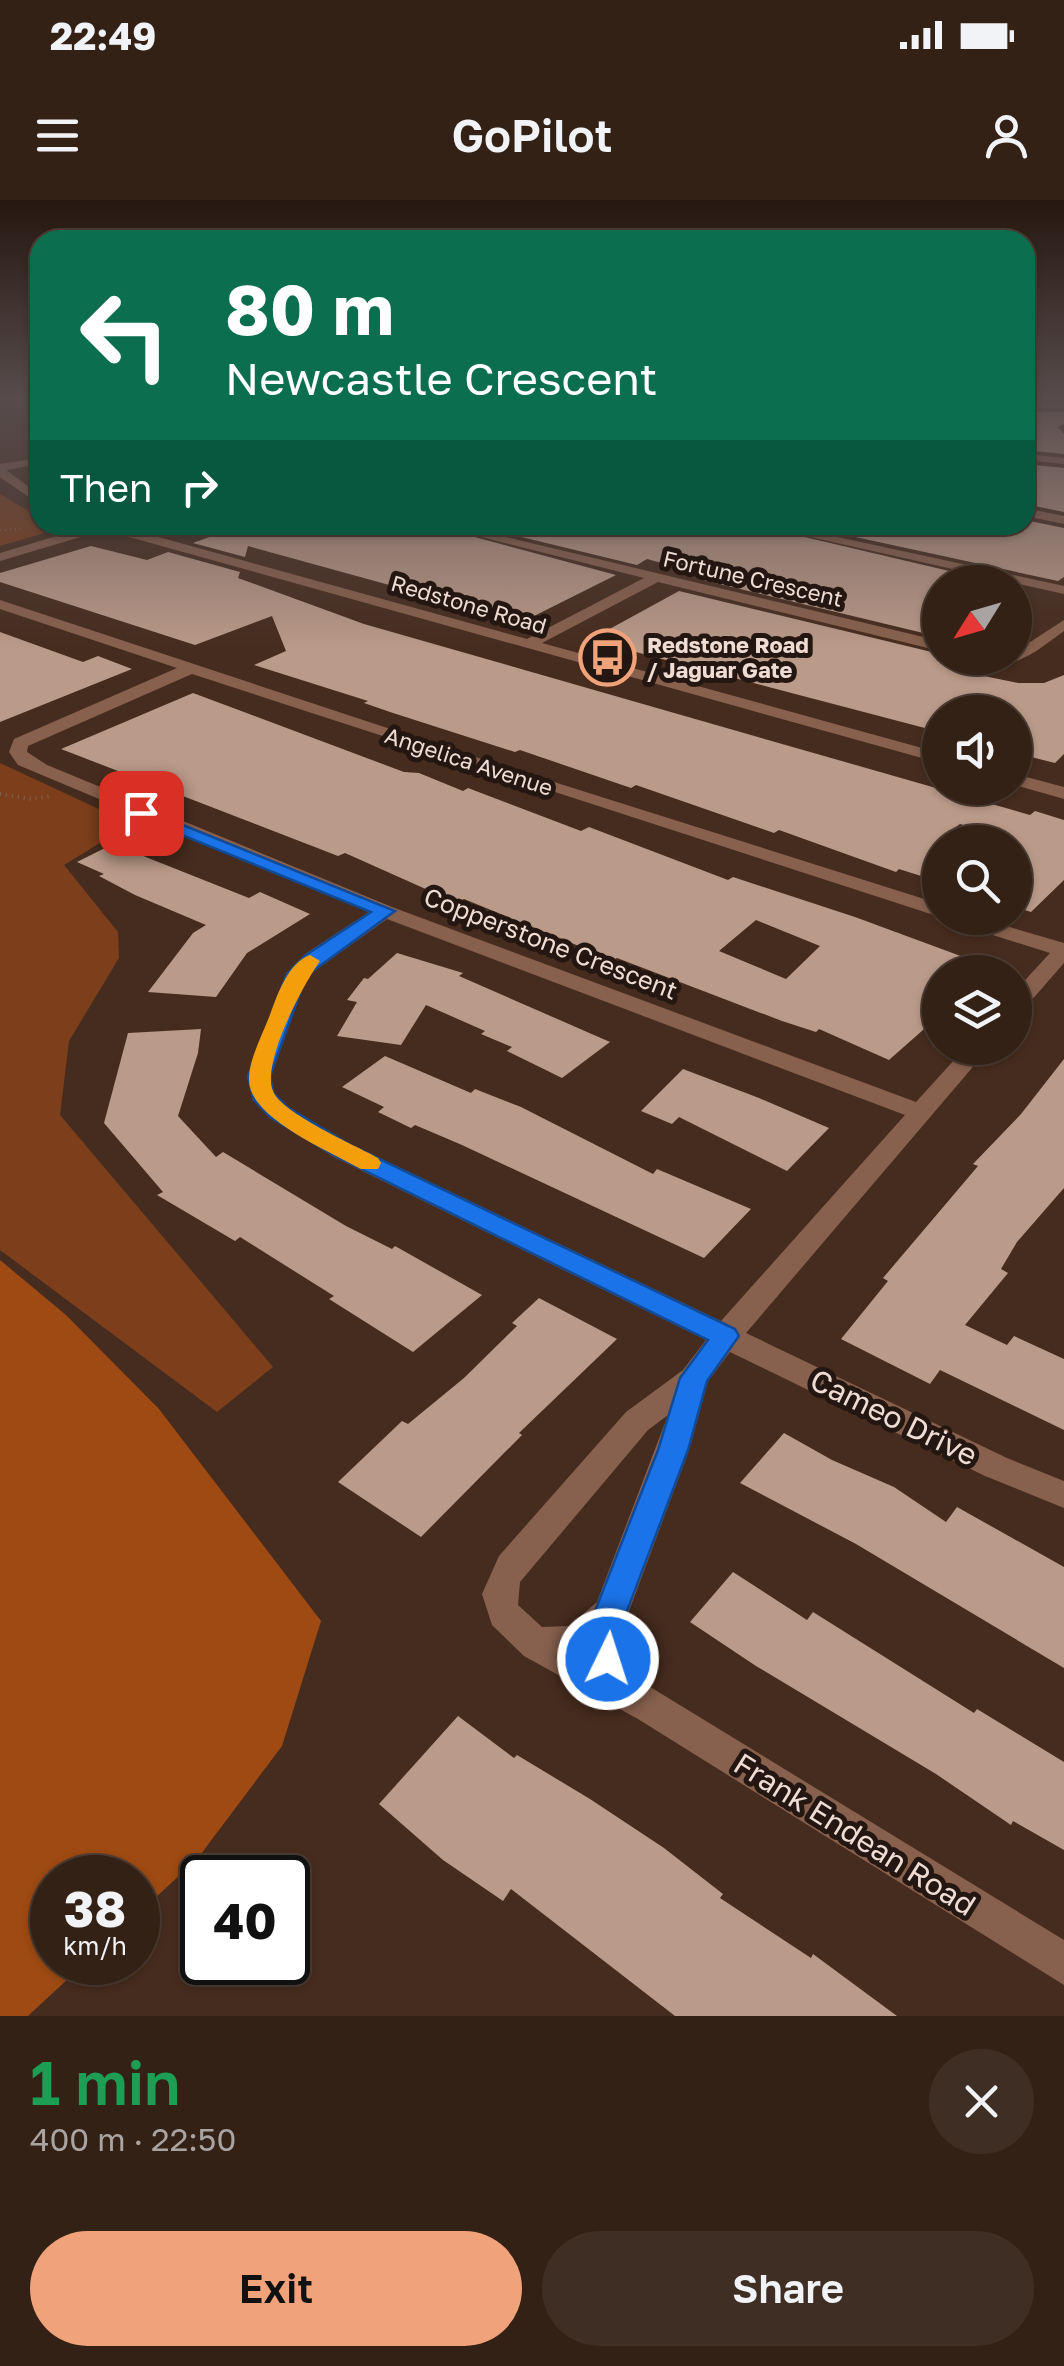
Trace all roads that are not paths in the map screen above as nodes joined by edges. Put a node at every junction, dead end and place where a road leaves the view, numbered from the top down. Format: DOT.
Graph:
graph roads {
  1 [pos="1035,514"];
  2 [pos="1064,520"];
  3 [pos="72,535"];
  4 [pos="140,535"];
  5 [pos="481,535"];
  6 [pos="810,535"];
  7 [pos="0,558"];
  8 [pos="655,578"];
  9 [pos="1064,590"];
  10 [pos="0,604"];
  11 [pos="1064,624"];
  12 [pos="922,642"];
  13 [pos="528,644"];
  14 [pos="1032,647"];
  15 [pos="192,668"];
  16 [pos="922,753"];
  17 [pos="1032,784"];
  18 [pos="1064,793"];
  19 [pos="922,905"];
  20 [pos="385,911"];
  21 [pos="1015,935"];
  22 [pos="1064,950"];
  23 [pos="1032,986"];
  24 [pos="962,1065"];
  25 [pos="920,1112"];
  26 [pos="725,1336"];
  27 [pos="694,1378"];
  28 [pos="1064,1495"];
  29 [pos="611,1611"];
  30 [pos="524,1636"];
  31 [pos="646,1704"];
  32 [pos="1064,1964"];
  1 -- 2 [label="street"];
  3 -- 7 [label="street"];
  4 -- 13 [label="street, Redstone Road"];
  5 -- 8 [label="street, Fortune Crescent"];
  6 -- 9 [label="street"];
  8 -- 12 [label="street, Fortune Crescent"];
  8 -- 13 [label="street"];
  10 -- 15 [label="street, Angelica Avenue"];
  11 -- 14 [label="street"];
  13 -- 16 [label="street, Redstone Road"];
  15 -- 19 [label="street, Angelica Avenue"];
  15 -- 20 [label="street, Copperstone Crescent"];
  17 -- 18 [label="street"];
  20 -- 25 [label="street, Copperstone Crescent"];
  20 -- 26 [label="street, Cameo Drive"];
  21 -- 22 [label="street"];
  22 -- 23 [label="street"];
  24 -- 25 [label="street, Frank Endean Road"];
  25 -- 26 [label="street, Frank Endean Road"];
  26 -- 27 [label="street, Frank Endean Road"];
  26 -- 28 [label="street, Cameo Drive"];
  27 -- 29 [label="street, Frank Endean Road"];
  27 -- 30 [label="street, Frank Endean Road"];
  29 -- 30 [label="street, Frank Endean Road"];
  29 -- 31 [label="street, Frank Endean Road"];
  30 -- 31 [label="street, Frank Endean Road"];
  31 -- 32 [label="street, Frank Endean Road"];
}
